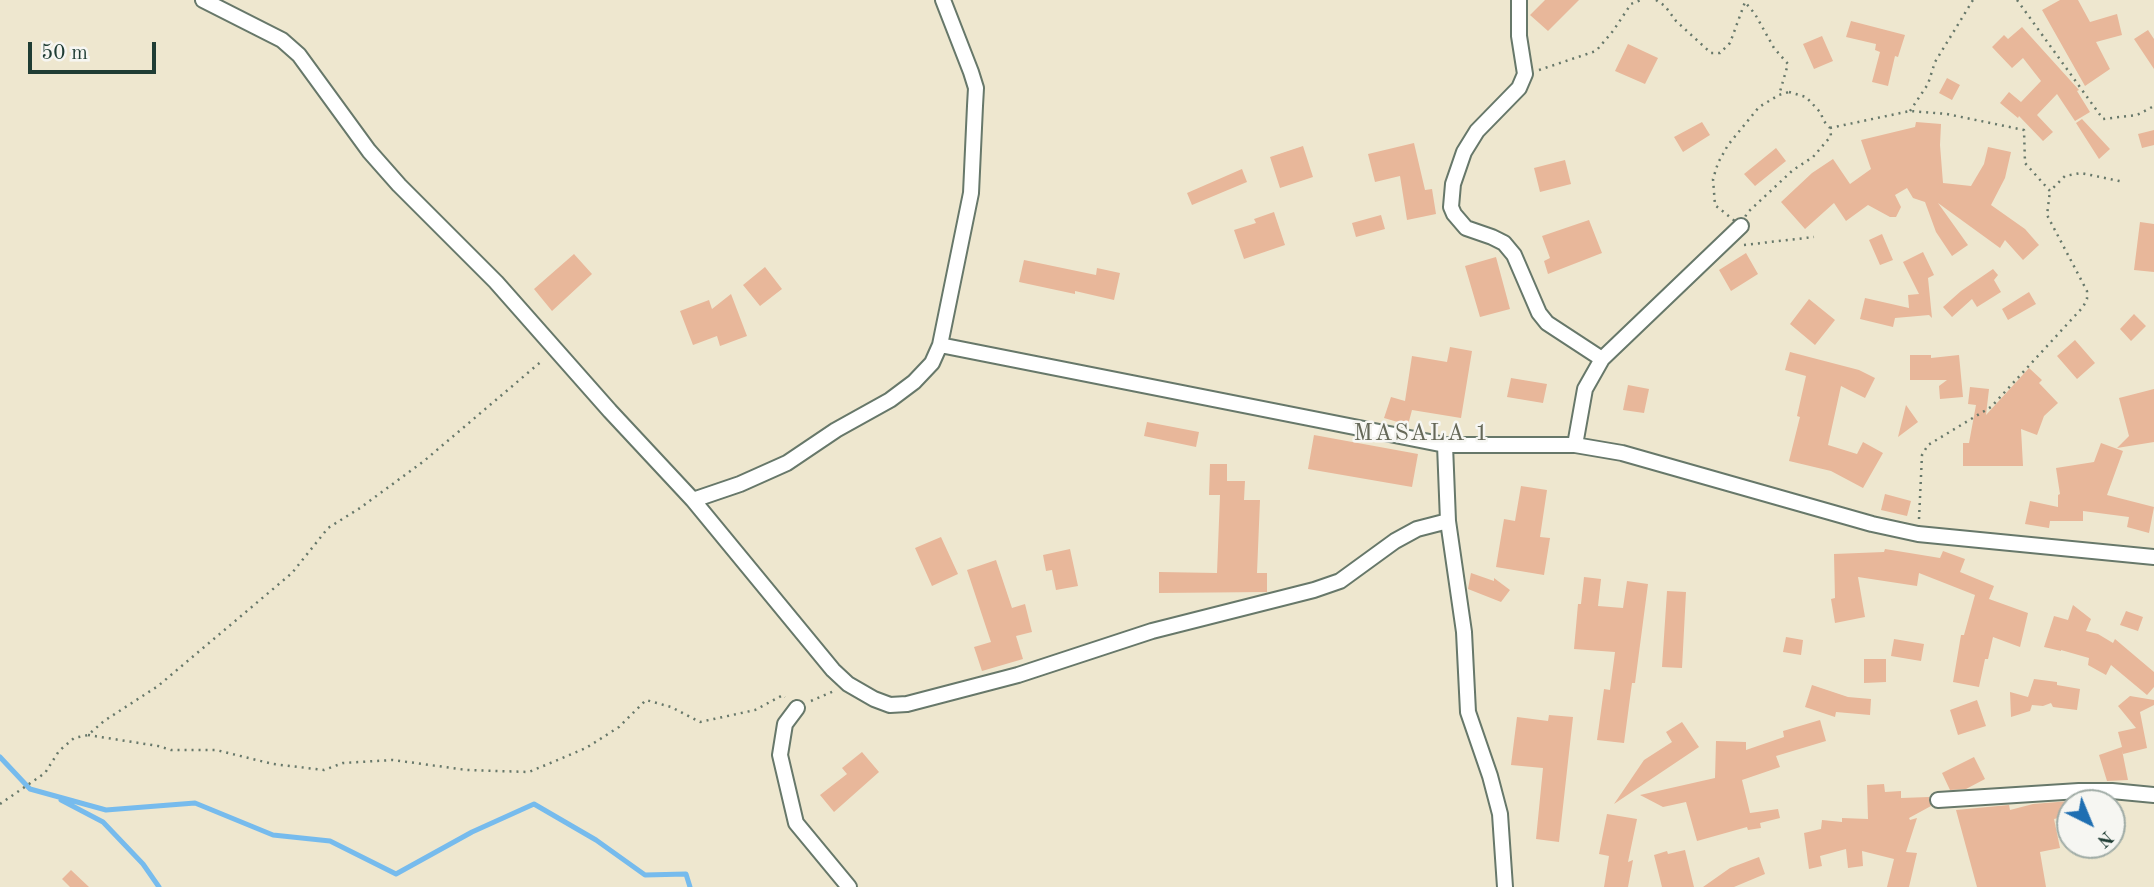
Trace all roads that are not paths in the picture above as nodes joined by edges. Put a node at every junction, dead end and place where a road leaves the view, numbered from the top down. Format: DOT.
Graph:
graph roads {
  1 [pos="203,0"];
  2 [pos="943,0"];
  3 [pos="1520,0"];
  4 [pos="1741,226"];
  5 [pos="940,345"];
  6 [pos="1602,359"];
  7 [pos="1574,445"];
  8 [pos="1445,446"];
  9 [pos="694,500"];
  10 [pos="1448,521"];
  11 [pos="2154,557"];
  12 [pos="797,708"];
  13 [pos="2154,795"];
  14 [pos="1938,800"];
  15 [pos="849,887"];
  16 [pos="1505,887"];
  1 -- 9 [label="street"];
  2 -- 5 [label="street"];
  3 -- 6 [label="street"];
  4 -- 6 [label="street"];
  5 -- 8 [label="street"];
  5 -- 9 [label="street"];
  6 -- 7 [label="street"];
  7 -- 8 [label="street"];
  7 -- 11 [label="street"];
  8 -- 10 [label="street"];
  9 -- 10 [label="street"];
  10 -- 16 [label="street"];
  12 -- 15 [label="street"];
  13 -- 14 [label="street"];
}
